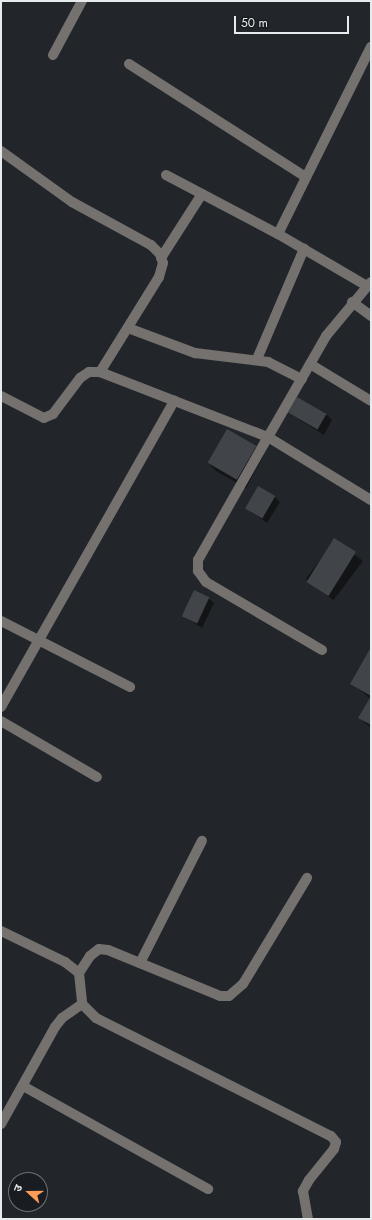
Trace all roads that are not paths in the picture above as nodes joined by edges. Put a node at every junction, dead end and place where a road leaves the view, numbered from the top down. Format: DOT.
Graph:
graph roads {
  1 [pos="82,1"];
  2 [pos="371,48"];
  3 [pos="53,55"];
  4 [pos="129,64"];
  5 [pos="1,151"];
  6 [pos="166,175"];
  7 [pos="306,177"];
  8 [pos="202,194"];
  9 [pos="278,234"];
  10 [pos="304,249"];
  11 [pos="161,258"];
  12 [pos="369,284"];
  13 [pos="352,302"];
  14 [pos="371,316"];
  15 [pos="128,328"];
  16 [pos="257,359"];
  17 [pos="310,364"];
  18 [pos="100,372"];
  19 [pos="302,379"];
  20 [pos="1,396"];
  21 [pos="174,401"];
  22 [pos="371,401"];
  23 [pos="268,437"];
  24 [pos="371,500"];
  25 [pos="1,621"];
  26 [pos="39,640"];
  27 [pos="322,650"];
  28 [pos="130,687"];
  29 [pos="1,707"];
  30 [pos="1,721"];
  31 [pos="97,777"];
  32 [pos="202,841"];
  33 [pos="307,878"];
  34 [pos="1,931"];
  35 [pos="140,963"];
  36 [pos="79,973"];
  37 [pos="82,1004"];
  38 [pos="23,1086"];
  39 [pos="1,1124"];
  40 [pos="208,1189"];
  41 [pos="308,1219"];
  1 -- 3 [label="street"];
  2 -- 7 [label="street"];
  4 -- 7 [label="street"];
  5 -- 11 [label="street"];
  6 -- 8 [label="street"];
  7 -- 9 [label="street"];
  8 -- 9 [label="street"];
  8 -- 11 [label="street"];
  9 -- 10 [label="street"];
  10 -- 12 [label="street"];
  10 -- 16 [label="street"];
  11 -- 15 [label="street"];
  12 -- 13 [label="street"];
  13 -- 14 [label="street"];
  13 -- 17 [label="street"];
  15 -- 16 [label="street"];
  15 -- 18 [label="street"];
  16 -- 19 [label="street"];
  17 -- 19 [label="street"];
  17 -- 22 [label="street"];
  18 -- 20 [label="street"];
  18 -- 21 [label="street"];
  19 -- 23 [label="street"];
  21 -- 23 [label="street"];
  21 -- 26 [label="street"];
  23 -- 24 [label="street"];
  23 -- 27 [label="street"];
  25 -- 26 [label="street"];
  26 -- 28 [label="street"];
  26 -- 29 [label="street"];
  30 -- 31 [label="street"];
  32 -- 35 [label="street"];
  33 -- 35 [label="street"];
  34 -- 36 [label="street"];
  35 -- 36 [label="street"];
  36 -- 37 [label="street"];
  37 -- 38 [label="street"];
  37 -- 41 [label="street"];
  38 -- 39 [label="street"];
  38 -- 40 [label="street"];
}
